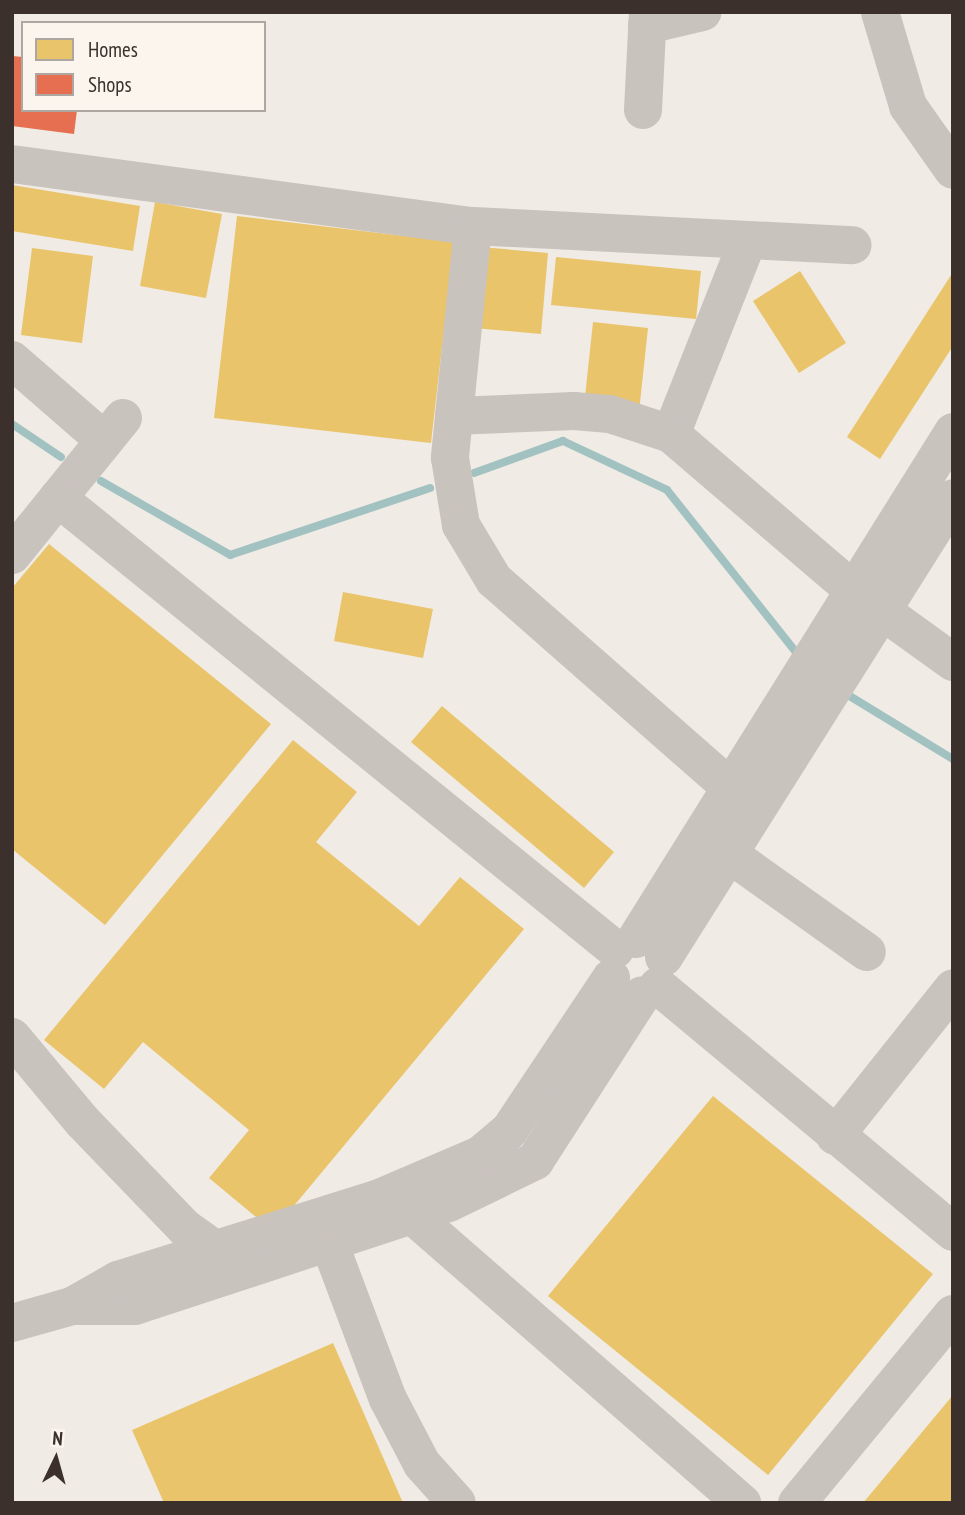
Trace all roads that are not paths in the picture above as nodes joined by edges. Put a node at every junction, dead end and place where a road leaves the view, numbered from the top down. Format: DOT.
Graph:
graph roads {
  1 [pos="703,12"];
  2 [pos="880,12"];
  3 [pos="648,18"];
  4 [pos="643,110"];
  5 [pos="12,164"];
  6 [pos="953,170"];
  7 [pos="472,226"];
  8 [pos="746,245"];
  9 [pos="853,245"];
  10 [pos="12,360"];
  11 [pos="454,416"];
  12 [pos="953,432"];
  13 [pos="671,434"];
  14 [pos="58,498"];
  15 [pos="953,498"];
  16 [pos="12,555"];
  17 [pos="868,601"];
  18 [pos="953,662"];
  19 [pos="727,785"];
  20 [pos="729,854"];
  21 [pos="867,952"];
  22 [pos="638,968"];
  23 [pos="953,988"];
  24 [pos="12,1037"];
  25 [pos="835,1136"];
  26 [pos="412,1216"];
  27 [pos="953,1232"];
  28 [pos="330,1245"];
  29 [pos="229,1260"];
  30 [pos="953,1314"];
  31 [pos="12,1323"];
  32 [pos="457,1503"];
  33 [pos="742,1503"];
  34 [pos="797,1503"];
  1 -- 3 [label="street"];
  2 -- 6 [label="street"];
  3 -- 4 [label="street"];
  5 -- 7 [label="street"];
  7 -- 8 [label="street"];
  7 -- 11 [label="street"];
  8 -- 9 [label="street"];
  8 -- 13 [label="street"];
  10 -- 14 [label="street"];
  11 -- 13 [label="street"];
  11 -- 19 [label="street"];
  12 -- 17 [label="street"];
  13 -- 17 [label="street"];
  14 -- 16 [label="street"];
  14 -- 22 [label="street"];
  15 -- 17 [label="street"];
  17 -- 18 [label="street"];
  17 -- 19 [label="street"];
  17 -- 20 [label="street"];
  19 -- 22 [label="street"];
  20 -- 21 [label="street"];
  20 -- 22 [label="street"];
  22 -- 25 [label="street"];
  22 -- 26 [label="street"];
  22 -- 29 [label="street"];
  23 -- 25 [label="street"];
  24 -- 29 [label="street"];
  25 -- 27 [label="street"];
  26 -- 28 [label="street"];
  26 -- 33 [label="street"];
  28 -- 29 [label="street"];
  28 -- 32 [label="street"];
  29 -- 31 [label="street"];
  30 -- 34 [label="street"];
}
